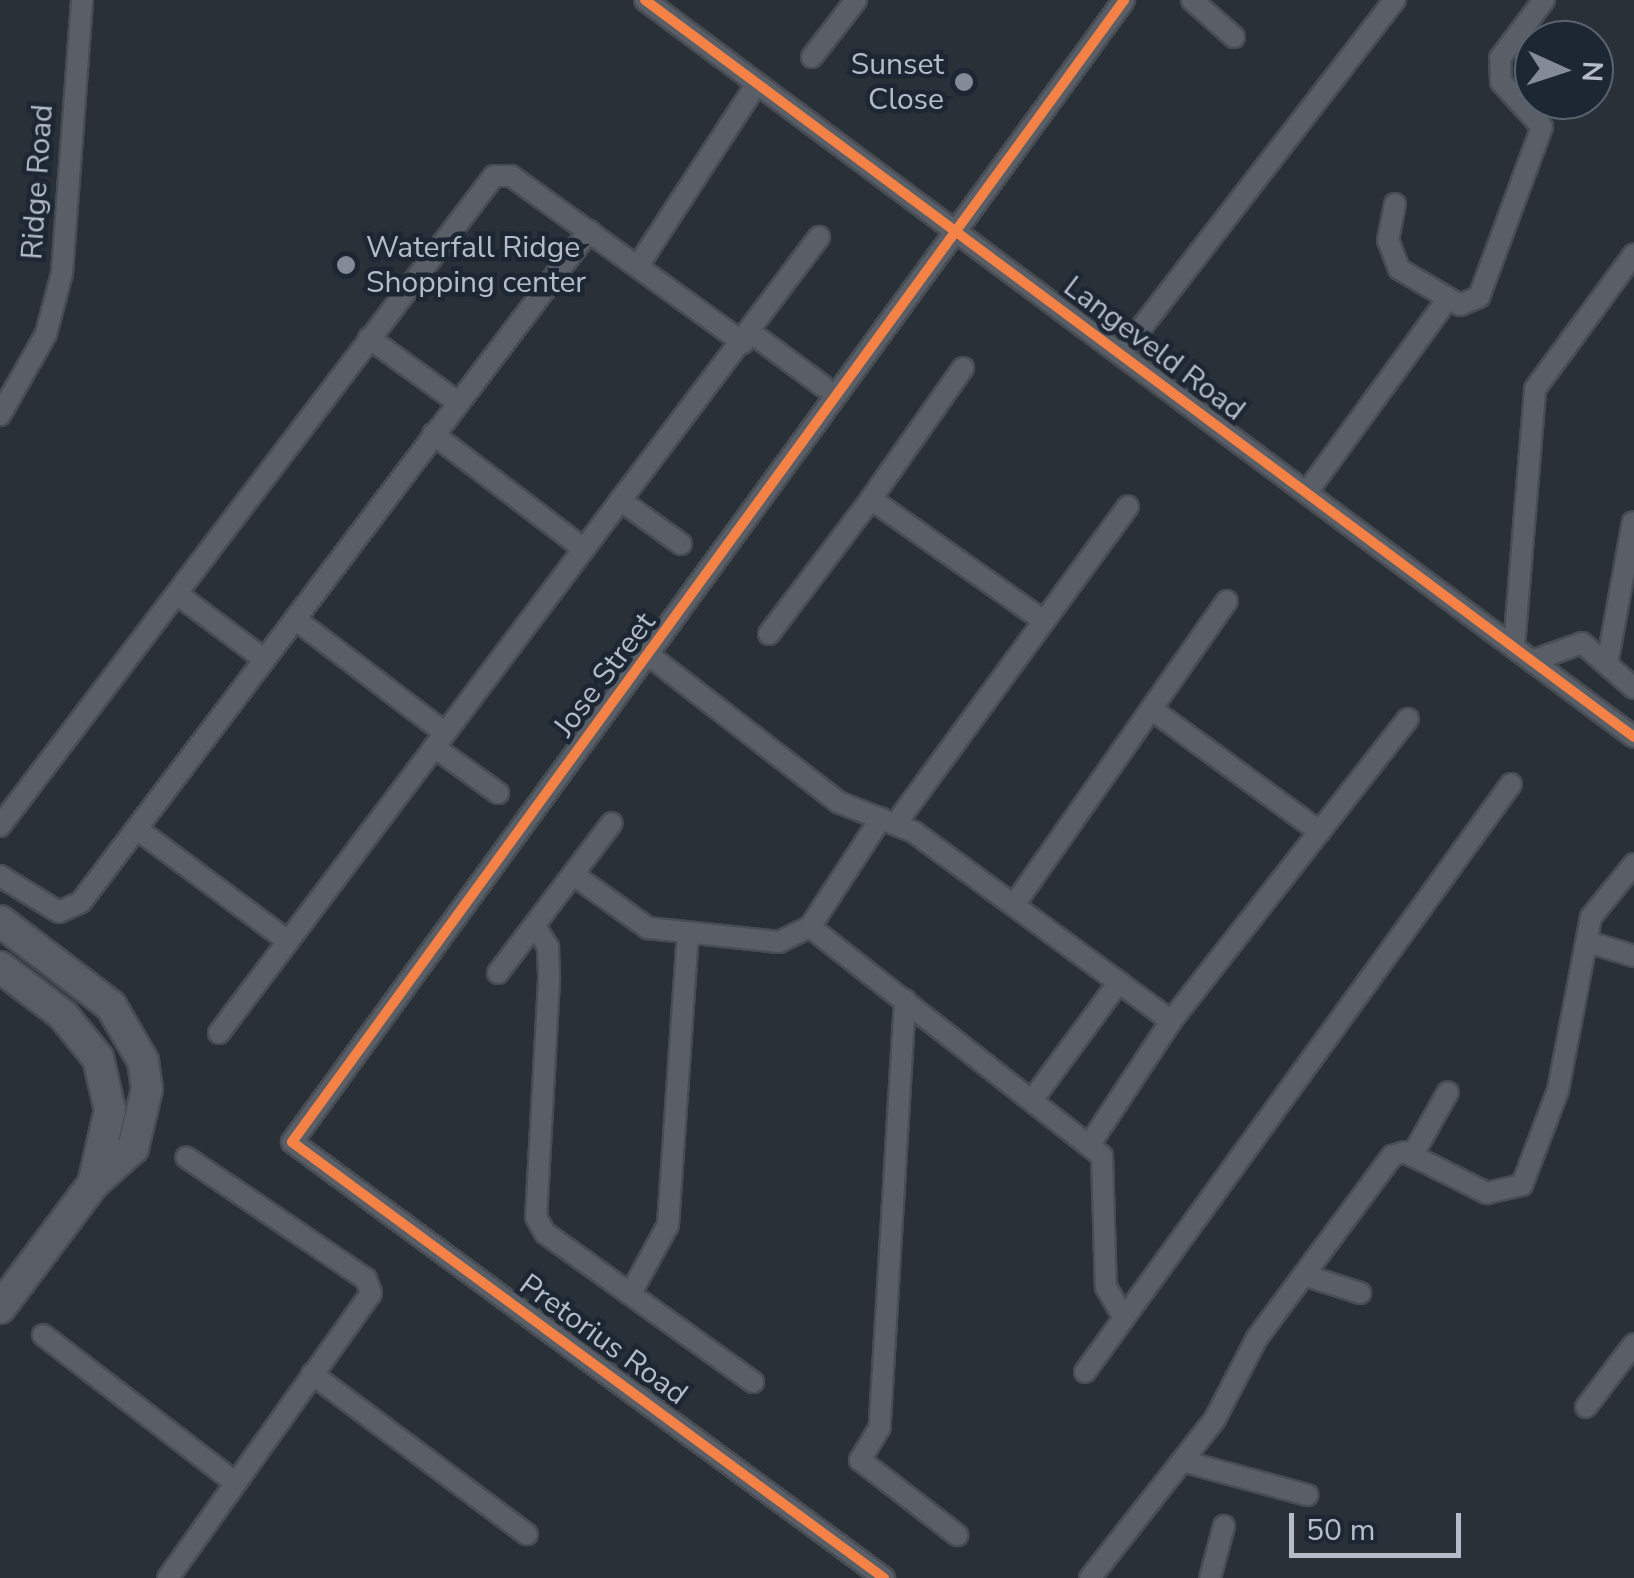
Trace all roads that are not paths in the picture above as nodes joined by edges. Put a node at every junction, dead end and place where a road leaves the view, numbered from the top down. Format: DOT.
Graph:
graph roads {
  1 [pos="82,0"];
  2 [pos="645,0"];
  3 [pos="856,0"];
  4 [pos="1124,0"];
  5 [pos="1192,0"];
  6 [pos="1394,0"];
  7 [pos="1544,0"];
  8 [pos="1234,37"];
  9 [pos="812,57"];
  10 [pos="754,88"];
  11 [pos="1395,204"];
  12 [pos="589,231"];
  13 [pos="818,237"];
  14 [pos="959,238"];
  15 [pos="1634,254"];
  16 [pos="638,266"];
  17 [pos="1447,300"];
  18 [pos="369,338"];
  19 [pos="746,338"];
  20 [pos="1121,354"];
  21 [pos="963,368"];
  22 [pos="824,386"];
  23 [pos="456,402"];
  24 [pos="0,415"];
  25 [pos="433,434"];
  26 [pos="1307,492"];
  27 [pos="870,498"];
  28 [pos="620,500"];
  29 [pos="1128,506"];
  30 [pos="1634,522"];
  31 [pos="681,544"];
  32 [pos="584,548"];
  33 [pos="177,594"];
  34 [pos="1227,602"];
  35 [pos="295,618"];
  36 [pos="1040,620"];
  37 [pos="769,634"];
  38 [pos="1514,647"];
  39 [pos="650,656"];
  40 [pos="264,659"];
  41 [pos="1608,659"];
  42 [pos="1532,661"];
  43 [pos="1634,688"];
  44 [pos="1154,711"];
  45 [pos="1408,719"];
  46 [pos="1634,737"];
  47 [pos="439,740"];
  48 [pos="1511,784"];
  49 [pos="498,794"];
  50 [pos="889,820"];
  51 [pos="612,823"];
  52 [pos="0,826"];
  53 [pos="138,829"];
  54 [pos="1320,832"];
  55 [pos="1634,864"];
  56 [pos="0,876"];
  57 [pos="574,876"];
  58 [pos="1014,905"];
  59 [pos="0,921"];
  60 [pos="535,926"];
  61 [pos="810,927"];
  62 [pos="688,934"];
  63 [pos="288,941"];
  64 [pos="1588,942"];
  65 [pos="1634,956"];
  66 [pos="0,968"];
  67 [pos="498,972"];
  68 [pos="1118,982"];
  69 [pos="905,1000"];
  70 [pos="1171,1021"];
  71 [pos="219,1033"];
  72 [pos="1448,1092"];
  73 [pos="1033,1099"];
  74 [pos="292,1142"];
  75 [pos="1090,1144"];
  76 [pos="1412,1156"];
  77 [pos="186,1157"];
  78 [pos="93,1184"];
  79 [pos="1304,1275"];
  80 [pos="632,1291"];
  81 [pos="1360,1294"];
  82 [pos="0,1308"];
  83 [pos="1122,1315"];
  84 [pos="43,1335"];
  85 [pos="1634,1344"];
  86 [pos="1085,1372"];
  87 [pos="312,1374"];
  88 [pos="753,1382"];
  89 [pos="1586,1407"];
  90 [pos="1182,1461"];
  91 [pos="236,1482"];
  92 [pos="1307,1495"];
  93 [pos="1224,1526"];
  94 [pos="527,1534"];
  95 [pos="957,1535"];
  96 [pos="168,1578"];
  97 [pos="884,1578"];
  98 [pos="1090,1578"];
  99 [pos="1210,1578"];
  1 -- 24 [label="street, Ridge Road"];
  2 -- 10 [label="street, Langeveld Road"];
  3 -- 9 [label="street"];
  4 -- 14 [label="street, Jose Street"];
  5 -- 8 [label="street"];
  6 -- 20 [label="street"];
  7 -- 17 [label="street"];
  10 -- 14 [label="street, Langeveld Road"];
  10 -- 16 [label="street"];
  11 -- 17 [label="street"];
  12 -- 16 [label="street"];
  12 -- 18 [label="street"];
  12 -- 23 [label="street"];
  13 -- 19 [label="street"];
  14 -- 20 [label="street, Langeveld Road"];
  14 -- 39 [label="street, Jose Street"];
  15 -- 38 [label="street"];
  16 -- 19 [label="street"];
  17 -- 26 [label="street"];
  18 -- 23 [label="street"];
  18 -- 33 [label="street"];
  19 -- 22 [label="street"];
  19 -- 28 [label="street"];
  20 -- 26 [label="street, Langeveld Road"];
  21 -- 27 [label="street"];
  23 -- 25 [label="street"];
  25 -- 32 [label="street"];
  25 -- 35 [label="street"];
  26 -- 38 [label="street, Langeveld Road"];
  27 -- 36 [label="street"];
  27 -- 37 [label="street"];
  28 -- 31 [label="street"];
  28 -- 32 [label="street"];
  29 -- 36 [label="street"];
  30 -- 41 [label="street"];
  32 -- 47 [label="street"];
  33 -- 40 [label="street"];
  33 -- 52 [label="street"];
  34 -- 44 [label="street"];
  35 -- 40 [label="street"];
  35 -- 47 [label="street"];
  36 -- 50 [label="street"];
  38 -- 42 [label="street, Langeveld Road"];
  39 -- 50 [label="street"];
  39 -- 74 [label="street, Jose Street"];
  40 -- 53 [label="street"];
  41 -- 42 [label="street"];
  41 -- 43 [label="street"];
  42 -- 46 [label="street, Langeveld Road"];
  44 -- 54 [label="street"];
  44 -- 58 [label="street"];
  45 -- 54 [label="street"];
  47 -- 49 [label="street"];
  47 -- 63 [label="street"];
  48 -- 83 [label="street"];
  50 -- 58 [label="street"];
  50 -- 61 [label="street"];
  51 -- 57 [label="street"];
  53 -- 56 [label="street"];
  53 -- 63 [label="street"];
  54 -- 70 [label="street"];
  55 -- 64 [label="street"];
  57 -- 60 [label="street"];
  57 -- 62 [label="street"];
  58 -- 68 [label="street"];
  59 -- 78 [label="street"];
  60 -- 67 [label="street"];
  60 -- 80 [label="street"];
  61 -- 62 [label="street"];
  61 -- 69 [label="street"];
  62 -- 80 [label="street"];
  63 -- 71 [label="street"];
  64 -- 65 [label="street"];
  64 -- 76 [label="street"];
  66 -- 78 [label="street"];
  68 -- 70 [label="street"];
  68 -- 73 [label="street"];
  69 -- 73 [label="street"];
  69 -- 95 [label="street"];
  70 -- 75 [label="street"];
  72 -- 76 [label="street"];
  73 -- 75 [label="street"];
  74 -- 97 [label="street, Pretorius Road"];
  75 -- 83 [label="street"];
  76 -- 79 [label="street"];
  77 -- 87 [label="street"];
  78 -- 82 [label="street"];
  79 -- 81 [label="street"];
  79 -- 90 [label="street"];
  80 -- 88 [label="street"];
  83 -- 86 [label="street"];
  84 -- 91 [label="street"];
  85 -- 89 [label="street"];
  87 -- 91 [label="street"];
  87 -- 94 [label="street"];
  90 -- 92 [label="street"];
  90 -- 98 [label="street"];
  91 -- 96 [label="street"];
  93 -- 99 [label="street"];
}
